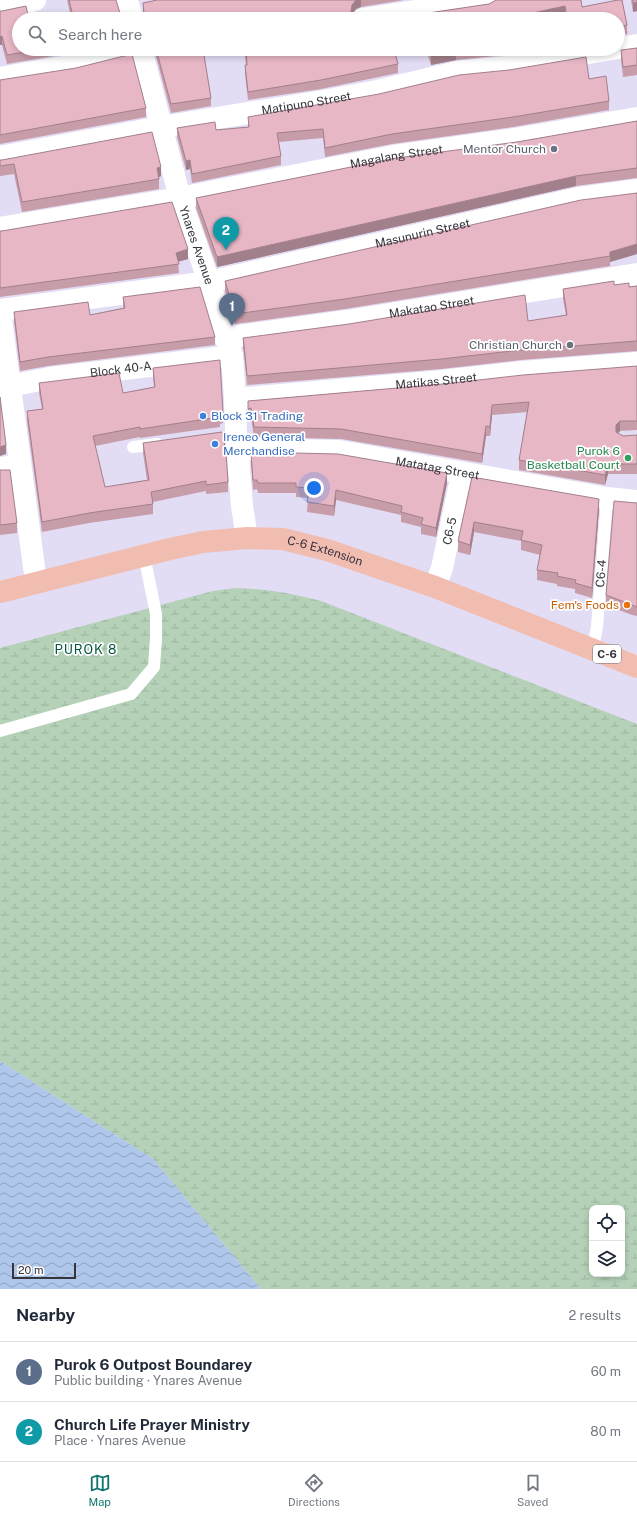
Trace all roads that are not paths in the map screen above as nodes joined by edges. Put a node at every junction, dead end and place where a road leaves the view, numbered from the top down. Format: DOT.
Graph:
graph roads {
  1 [pos="35,0"];
  2 [pos="127,0"];
  3 [pos="487,0"];
  4 [pos="0,8"];
  5 [pos="130,12"];
  6 [pos="409,12"];
  7 [pos="637,45"];
  8 [pos="625,47"];
  9 [pos="109,56"];
  10 [pos="143,56"];
  11 [pos="572,56"];
  12 [pos="0,78"];
  13 [pos="637,118"];
  14 [pos="161,127"];
  15 [pos="0,157"];
  16 [pos="637,190"];
  17 [pos="180,198"];
  18 [pos="0,228"];
  19 [pos="637,274"];
  20 [pos="209,282"];
  21 [pos="0,311"];
  22 [pos="229,347"];
  23 [pos="637,363"];
  24 [pos="6,382"];
  25 [pos="235,399"];
  26 [pos="232,438"];
  27 [pos="171,442"];
  28 [pos="133,447"];
  29 [pos="10,467"];
  30 [pos="462,474"];
  31 [pos="607,498"];
  32 [pos="637,501"];
  33 [pos="247,538"];
  34 [pos="144,555"];
  35 [pos="36,582"];
  36 [pos="435,587"];
  37 [pos="0,592"];
  38 [pos="585,646"];
  39 [pos="637,667"];
  40 [pos="0,731"];
  1 -- 4 [label="street"];
  2 -- 5 [label="street"];
  3 -- 6 [label="street"];
  7 -- 8 [label="street"];
  9 -- 12 [label="street"];
  10 -- 14 [label="street, Ynares Avenue"];
  11 -- 14 [label="street, Matipuno Street"];
  13 -- 17 [label="street, Magalang Street"];
  14 -- 15 [label="street, Matipuno Street"];
  14 -- 17 [label="street, Ynares Avenue"];
  16 -- 20 [label="street, Masunurin Street"];
  17 -- 18 [label="street"];
  17 -- 20 [label="street, Ynares Avenue"];
  19 -- 22 [label="street, Makatao Street"];
  20 -- 21 [label="street"];
  20 -- 22 [label="street, Ynares Avenue"];
  21 -- 24 [label="street"];
  22 -- 24 [label="street, Block 40-A"];
  22 -- 25 [label="street, Ynares Avenue"];
  23 -- 25 [label="street, Matikas Street"];
  24 -- 29 [label="street"];
  25 -- 26 [label="street, Ynares Avenue"];
  26 -- 30 [label="street, Matatag Street"];
  26 -- 33 [label="street, Ynares Avenue"];
  27 -- 28 [label="lane"];
  29 -- 35 [label="street"];
  30 -- 31 [label="street, Matatag Street"];
  30 -- 36 [label="street, C6-5"];
  31 -- 32 [label="street, Matatag Street"];
  31 -- 38 [label="lane, C6-4"];
  33 -- 34 [label="main road, C-6 Extension"];
  33 -- 36 [label="main road, C-6 Extension"];
  34 -- 35 [label="main road, C-6 Extension"];
  34 -- 40 [label="lane"];
  35 -- 37 [label="main road, C-6 Extension"];
  36 -- 38 [label="main road, C-6 Extension"];
  38 -- 39 [label="main road, C-6 Extension / C-6"];
}
